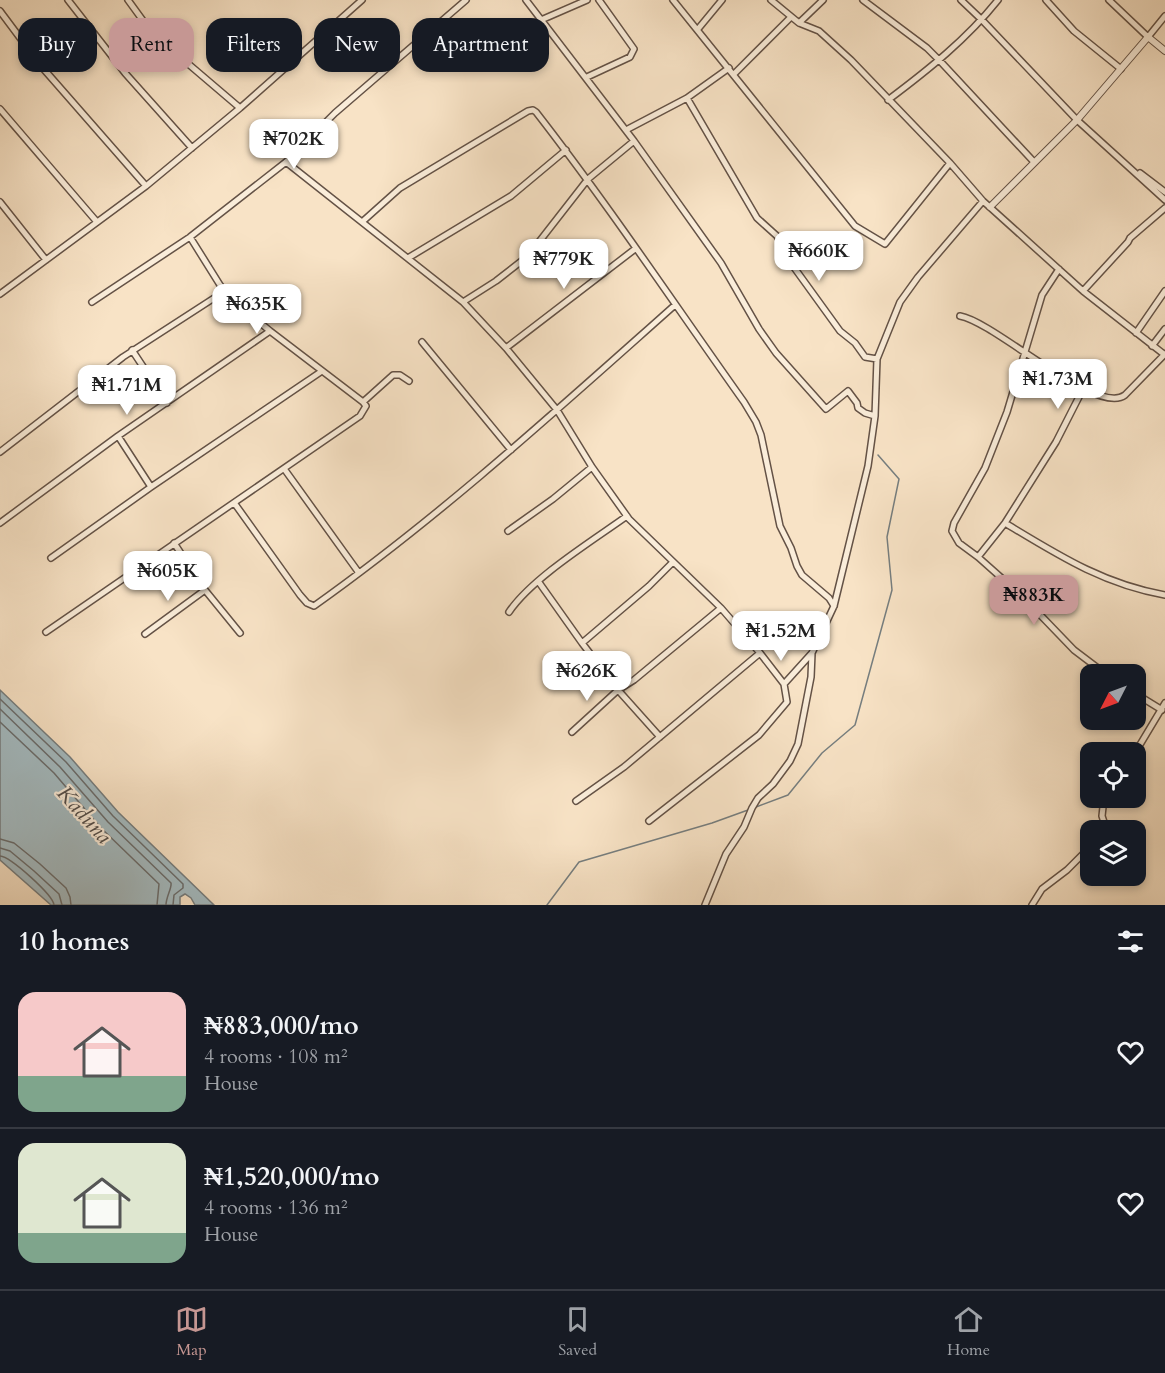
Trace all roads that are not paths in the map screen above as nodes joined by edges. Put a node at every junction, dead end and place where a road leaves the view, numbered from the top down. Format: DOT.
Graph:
graph roads {
  1 [pos="68,0"];
  2 [pos="128,0"];
  3 [pos="362,0"];
  4 [pos="466,0"];
  5 [pos="526,0"];
  6 [pos="587,0"];
  7 [pos="599,0"];
  8 [pos="673,0"];
  9 [pos="722,0"];
  10 [pos="771,0"];
  11 [pos="823,0"];
  12 [pos="863,0"];
  13 [pos="961,0"];
  14 [pos="998,0"];
  15 [pos="1046,0"];
  16 [pos="1109,0"];
  17 [pos="0,11"];
  18 [pos="1165,16"];
  19 [pos="791,17"];
  20 [pos="540,18"];
  21 [pos="546,18"];
  22 [pos="982,20"];
  23 [pos="799,23"];
  24 [pos="698,29"];
  25 [pos="549,30"];
  26 [pos="1148,37"];
  27 [pos="1165,51"];
  28 [pos="940,61"];
  29 [pos="729,68"];
  30 [pos="1121,69"];
  31 [pos="734,75"];
  32 [pos="587,77"];
  33 [pos="687,98"];
  34 [pos="888,100"];
  35 [pos="240,108"];
  36 [pos="0,109"];
  37 [pos="1077,120"];
  38 [pos="626,130"];
  39 [pos="634,141"];
  40 [pos="1104,144"];
  41 [pos="192,148"];
  42 [pos="566,150"];
  43 [pos="286,162"];
  44 [pos="1034,162"];
  45 [pos="950,163"];
  46 [pos="588,179"];
  47 [pos="146,186"];
  48 [pos="1165,192"];
  49 [pos="1165,200"];
  50 [pos="983,201"];
  51 [pos="0,202"];
  52 [pos="990,207"];
  53 [pos="1165,208"];
  54 [pos="97,222"];
  55 [pos="362,222"];
  56 [pos="190,237"];
  57 [pos="635,249"];
  58 [pos="408,258"];
  59 [pos="46,260"];
  60 [pos="1059,269"];
  61 [pos="225,291"];
  62 [pos="1083,291"];
  63 [pos="1165,291"];
  64 [pos="0,294"];
  65 [pos="92,302"];
  66 [pos="463,302"];
  67 [pos="675,305"];
  68 [pos="960,316"];
  69 [pos="1165,329"];
  70 [pos="270,331"];
  71 [pos="1136,333"];
  72 [pos="422,342"];
  73 [pos="1152,346"];
  74 [pos="506,348"];
  75 [pos="132,350"];
  76 [pos="1025,353"];
  77 [pos="1165,355"];
  78 [pos="877,359"];
  79 [pos="322,371"];
  80 [pos="409,381"];
  81 [pos="1083,389"];
  82 [pos="363,402"];
  83 [pos="167,403"];
  84 [pos="557,410"];
  85 [pos="875,416"];
  86 [pos="118,436"];
  87 [pos="511,450"];
  88 [pos="0,452"];
  89 [pos="592,467"];
  90 [pos="285,470"];
  91 [pos="152,487"];
  92 [pos="235,504"];
  93 [pos="627,516"];
  94 [pos="0,523"];
  95 [pos="1005,523"];
  96 [pos="508,531"];
  97 [pos="174,543"];
  98 [pos="978,557"];
  99 [pos="51,558"];
  100 [pos="672,563"];
  101 [pos="359,573"];
  102 [pos="538,581"];
  103 [pos="205,590"];
  104 [pos="1165,595"];
  105 [pos="834,606"];
  106 [pos="721,608"];
  107 [pos="509,612"];
  108 [pos="46,632"];
  109 [pos="145,633"];
  110 [pos="240,633"];
  111 [pos="582,643"];
  112 [pos="760,653"];
  113 [pos="812,653"];
  114 [pos="1093,664"];
  115 [pos="784,684"];
  116 [pos="618,690"];
  117 [pos="1146,700"];
  118 [pos="1165,702"];
  119 [pos="1162,710"];
  120 [pos="572,732"];
  121 [pos="660,737"];
  122 [pos="1142,742"];
  123 [pos="576,801"];
  124 [pos="649,820"];
  125 [pos="1080,857"];
  126 [pos="705,905"];
  127 [pos="1032,905"];
  1 -- 41 [label="street"];
  2 -- 35 [label="street"];
  3 -- 35 [label="street"];
  4 -- 43 [label="street"];
  5 -- 20 [label="street"];
  6 -- 21 [label="street"];
  7 -- 32 [label="street"];
  8 -- 24 [label="street"];
  9 -- 24 [label="street"];
  10 -- 19 [label="street"];
  11 -- 23 [label="street"];
  12 -- 28 [label="street"];
  13 -- 22 [label="street"];
  14 -- 22 [label="street"];
  15 -- 30 [label="street"];
  16 -- 26 [label="street"];
  17 -- 47 [label="street"];
  18 -- 26 [label="street"];
  19 -- 23 [label="street"];
  19 -- 31 [label="street"];
  22 -- 28 [label="street"];
  22 -- 37 [label="street"];
  23 -- 34 [label="street"];
  24 -- 29 [label="street"];
  25 -- 32 [label="street"];
  26 -- 27 [label="street"];
  26 -- 30 [label="street"];
  28 -- 34 [label="street"];
  28 -- 44 [label="street"];
  29 -- 31 [label="street"];
  29 -- 33 [label="street"];
  30 -- 37 [label="street"];
  31 -- 45 [label="street"];
  32 -- 38 [label="street"];
  33 -- 38 [label="street"];
  33 -- 78 [label="street"];
  34 -- 45 [label="street"];
  35 -- 41 [label="street"];
  36 -- 54 [label="street"];
  37 -- 40 [label="street"];
  37 -- 44 [label="street"];
  38 -- 39 [label="street"];
  39 -- 46 [label="street"];
  39 -- 85 [label="street"];
  40 -- 48 [label="street"];
  40 -- 49 [label="street"];
  41 -- 47 [label="street"];
  42 -- 46 [label="street"];
  42 -- 55 [label="street"];
  42 -- 58 [label="street"];
  43 -- 55 [label="street"];
  43 -- 56 [label="street"];
  44 -- 52 [label="street"];
  45 -- 50 [label="street"];
  46 -- 57 [label="street"];
  46 -- 66 [label="street"];
  47 -- 54 [label="street"];
  50 -- 52 [label="street"];
  50 -- 78 [label="street"];
  51 -- 59 [label="street"];
  52 -- 60 [label="street"];
  53 -- 62 [label="street"];
  54 -- 59 [label="street"];
  55 -- 58 [label="street"];
  56 -- 61 [label="street"];
  56 -- 65 [label="street"];
  57 -- 67 [label="street"];
  57 -- 74 [label="street"];
  58 -- 66 [label="street"];
  59 -- 64 [label="street"];
  60 -- 62 [label="street"];
  60 -- 76 [label="street"];
  61 -- 70 [label="street"];
  61 -- 75 [label="street"];
  62 -- 71 [label="street"];
  63 -- 71 [label="street"];
  66 -- 74 [label="street"];
  67 -- 84 [label="street"];
  67 -- 105 [label="street"];
  68 -- 76 [label="street"];
  69 -- 73 [label="street"];
  70 -- 79 [label="street"];
  70 -- 83 [label="street"];
  71 -- 73 [label="street"];
  72 -- 87 [label="street"];
  73 -- 77 [label="street"];
  74 -- 84 [label="street"];
  75 -- 83 [label="street"];
  75 -- 88 [label="street"];
  76 -- 81 [label="street"];
  76 -- 98 [label="street"];
  77 -- 81 [label="street"];
  78 -- 85 [label="street"];
  79 -- 82 [label="street"];
  79 -- 91 [label="street"];
  80 -- 82 [label="street"];
  81 -- 95 [label="street"];
  82 -- 90 [label="street"];
  83 -- 86 [label="street"];
  84 -- 87 [label="street"];
  84 -- 89 [label="street"];
  85 -- 105 [label="street"];
  86 -- 91 [label="street"];
  86 -- 94 [label="street"];
  87 -- 101 [label="street"];
  89 -- 93 [label="street"];
  89 -- 96 [label="street"];
  90 -- 92 [label="street"];
  90 -- 101 [label="street"];
  91 -- 99 [label="street"];
  92 -- 97 [label="street"];
  92 -- 101 [label="street"];
  93 -- 100 [label="street"];
  93 -- 102 [label="street"];
  95 -- 98 [label="street"];
  95 -- 104 [label="street"];
  97 -- 103 [label="street"];
  97 -- 108 [label="street"];
  98 -- 114 [label="street"];
  100 -- 106 [label="street"];
  100 -- 111 [label="street"];
  102 -- 107 [label="street"];
  102 -- 111 [label="street"];
  103 -- 109 [label="street"];
  103 -- 110 [label="street"];
  105 -- 113 [label="street"];
  106 -- 112 [label="street"];
  106 -- 116 [label="street"];
  111 -- 116 [label="street"];
  112 -- 115 [label="street"];
  112 -- 121 [label="street"];
  113 -- 115 [label="street"];
  113 -- 126 [label="street"];
  115 -- 124 [label="street"];
  116 -- 120 [label="street"];
  116 -- 121 [label="street"];
  117 -- 119 [label="street"];
  118 -- 119 [label="street"];
  119 -- 122 [label="street"];
  121 -- 123 [label="street"];
  125 -- 127 [label="street"];
}
